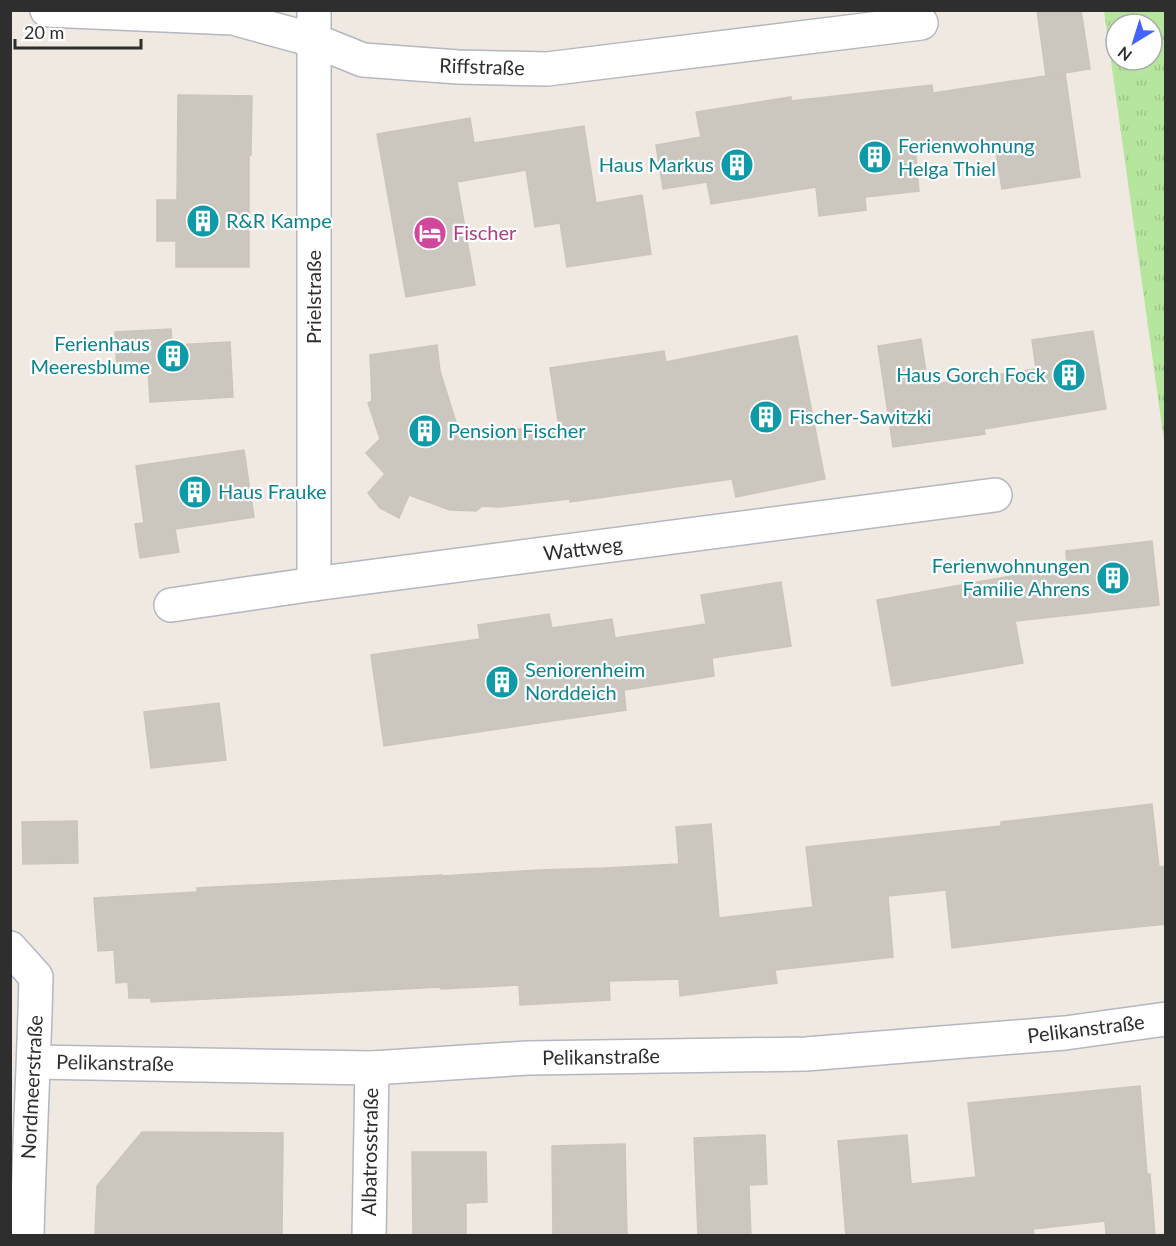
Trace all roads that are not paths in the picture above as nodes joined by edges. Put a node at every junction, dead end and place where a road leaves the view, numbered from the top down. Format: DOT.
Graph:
graph roads {
  1 [pos="48,10"];
  2 [pos="921,23"];
  3 [pos="314,25"];
  4 [pos="995,495"];
  5 [pos="314,584"];
  6 [pos="171,605"];
  7 [pos="10,948"];
  8 [pos="1166,1019"];
  9 [pos="34,1062"];
  10 [pos="372,1068"];
  11 [pos="27,1236"];
  12 [pos="369,1236"];
  1 -- 3 [label="street, Riffstraße"];
  2 -- 3 [label="street, Riffstraße"];
  3 -- 5 [label="street, Prielstraße"];
  4 -- 5 [label="street, Wattweg"];
  5 -- 6 [label="street, Wattweg"];
  7 -- 9 [label="street, Nordmeerstraße"];
  8 -- 10 [label="street, Pelikanstraße"];
  9 -- 10 [label="street, Pelikanstraße"];
  9 -- 11 [label="street, Nordmeerstraße"];
  10 -- 12 [label="street, Albatrosstraße"];
}
